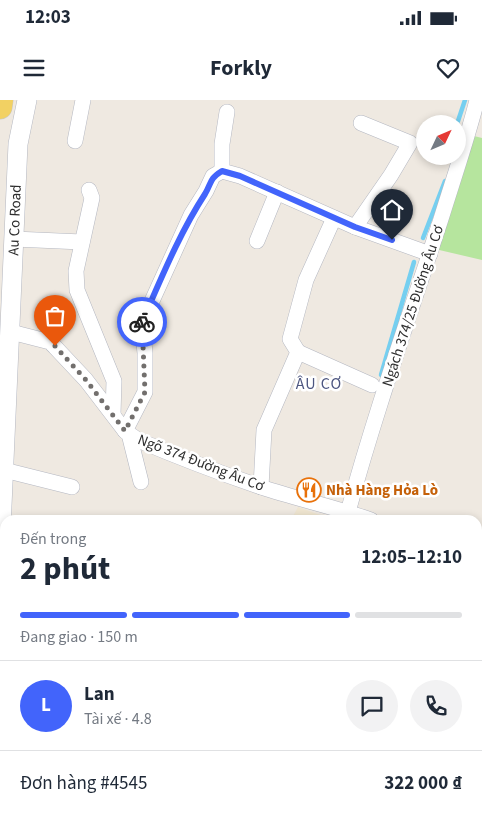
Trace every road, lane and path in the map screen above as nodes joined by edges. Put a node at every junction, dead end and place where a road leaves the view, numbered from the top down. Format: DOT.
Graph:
graph roads {
  1 [pos="1,100"];
  2 [pos="27,100"];
  3 [pos="83,100"];
  4 [pos="477,100"];
  5 [pos="0,107"];
  6 [pos="227,112"];
  7 [pos="361,123"];
  8 [pos="75,141"];
  9 [pos="222,171"];
  10 [pos="89,190"];
  11 [pos="277,192"];
  12 [pos="334,218"];
  13 [pos="355,227"];
  14 [pos="14,239"];
  15 [pos="257,240"];
  16 [pos="82,242"];
  17 [pos="430,254"];
  18 [pos="11,332"];
  19 [pos="298,352"];
  20 [pos="372,385"];
  21 [pos="113,414"];
  22 [pos="127,432"];
  23 [pos="4,470"];
  24 [pos="141,482"];
  25 [pos="72,487"];
  26 [pos="261,487"];
  27 [pos="348,512"];
  28 [pos="2,515"];
  29 [pos="357,515"];
  1 -- 5 [label="main road"];
  2 -- 14 [label="street, Au Co Road"];
  3 -- 8 [label="street"];
  4 -- 17 [label="street, Ngách 374/25 Đường Âu Cơ"];
  6 -- 9 [label="street"];
  7 -- 13 [label="street"];
  9 -- 11 [label="street"];
  9 -- 22 [label="street"];
  10 -- 16 [label="street"];
  11 -- 12 [label="street"];
  11 -- 15 [label="street"];
  12 -- 13 [label="street"];
  12 -- 19 [label="street"];
  13 -- 17 [label="street"];
  14 -- 16 [label="street"];
  14 -- 18 [label="street, Au Co Road"];
  16 -- 21 [label="street"];
  17 -- 27 [label="street, Ngách 374/25 Đường Âu Cơ"];
  18 -- 21 [label="street, Ngõ 374 Đường Âu Cơ"];
  18 -- 23 [label="street, Au Co Road"];
  19 -- 20 [label="street"];
  19 -- 26 [label="street"];
  21 -- 22 [label="street, Ngõ 374 Đường Âu Cơ"];
  22 -- 24 [label="street"];
  22 -- 26 [label="street, Ngõ 374 Đường Âu Cơ"];
  23 -- 25 [label="street"];
  23 -- 28 [label="street, Au Co Road"];
  26 -- 27 [label="street, Ngõ 374 Đường Âu Cơ"];
  27 -- 29 [label="street, Ngõ 374 Đường Âu Cơ"];
}
